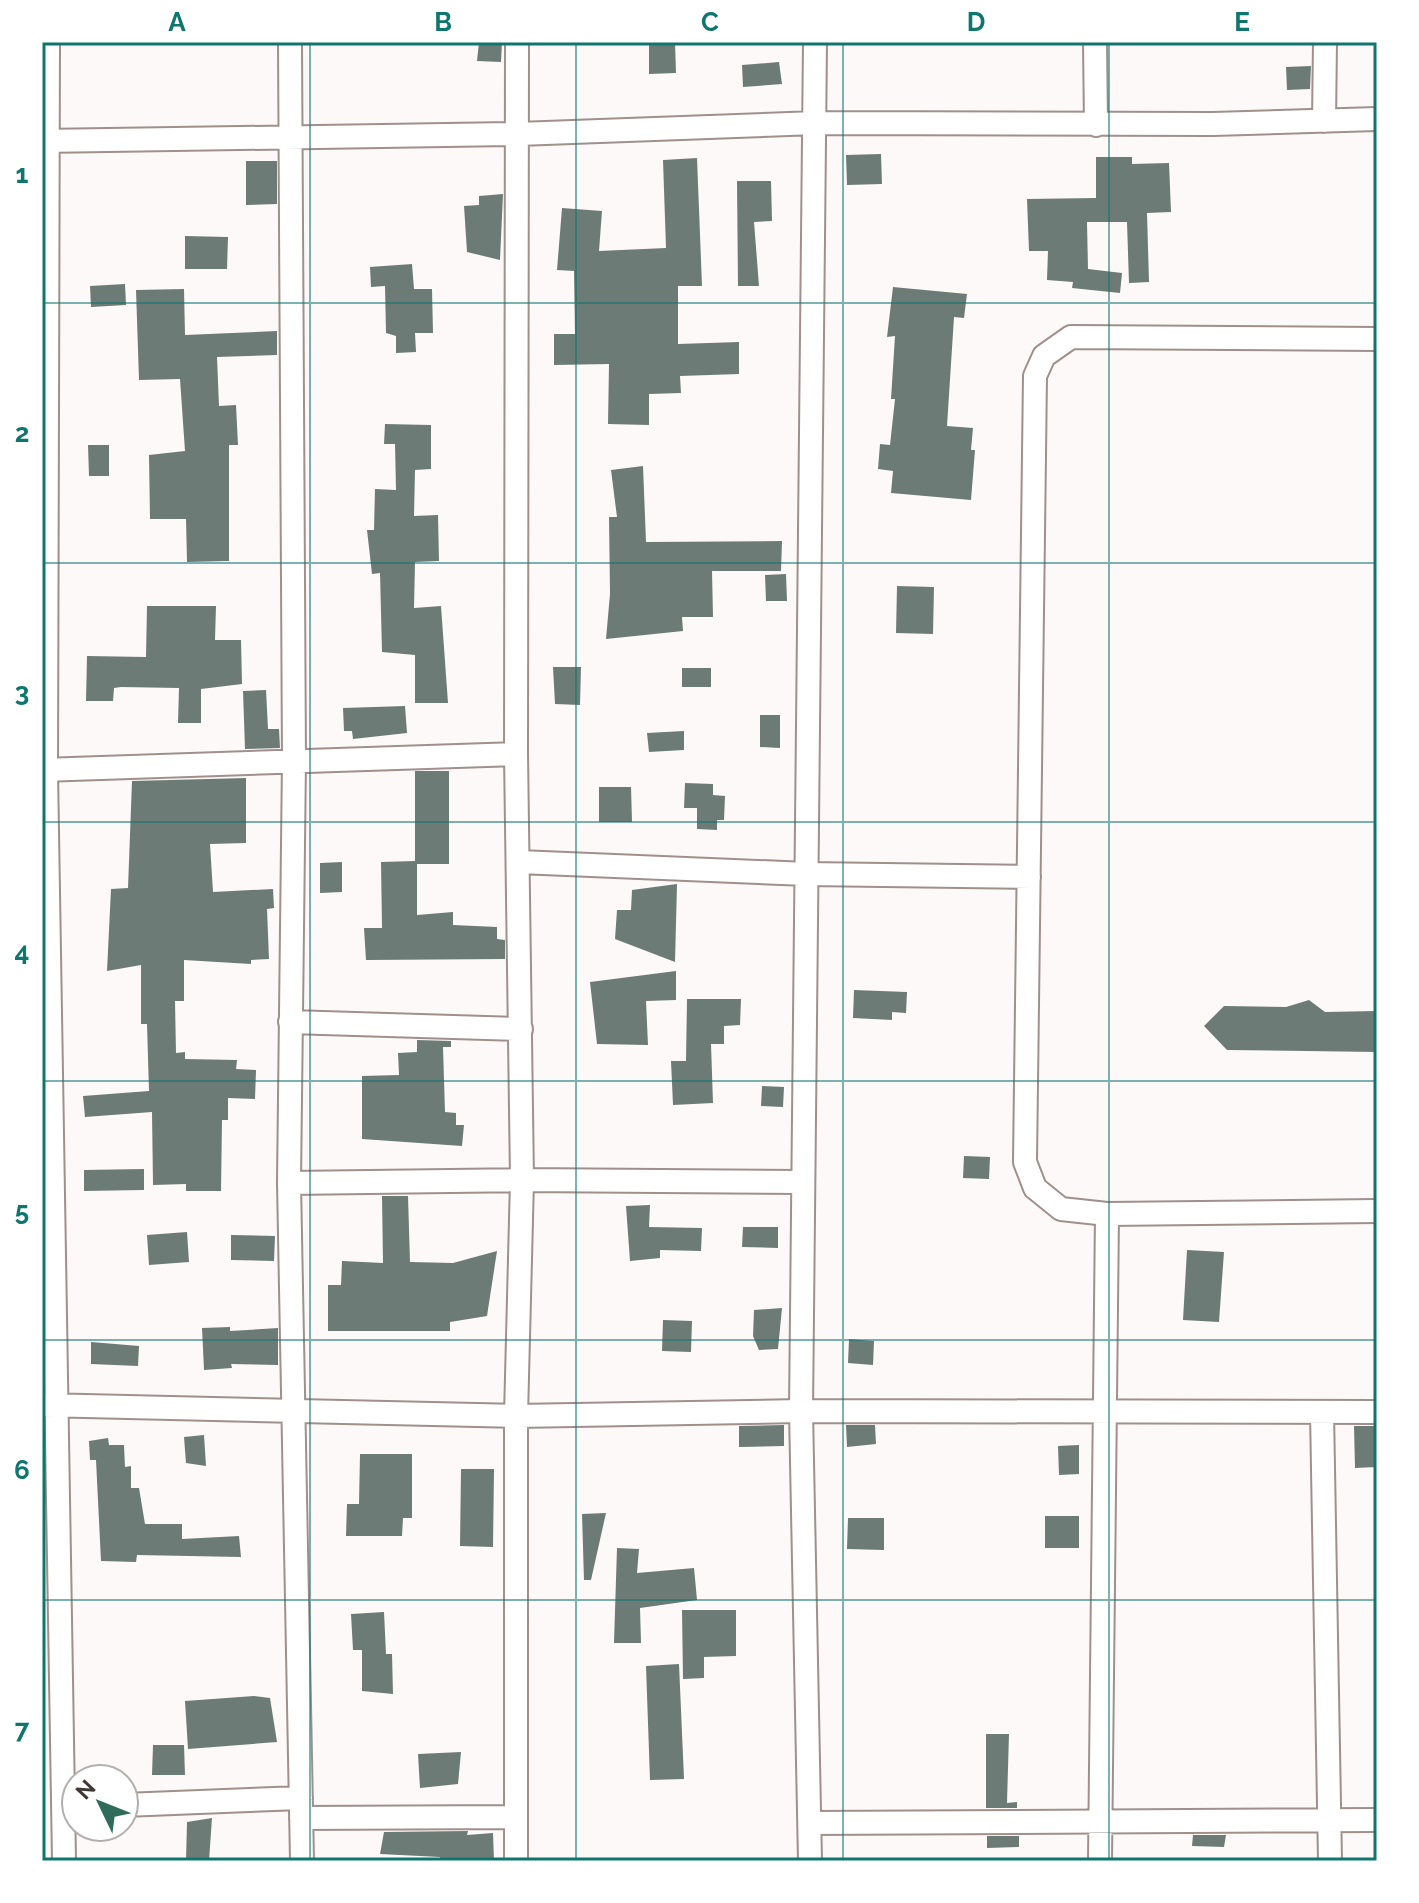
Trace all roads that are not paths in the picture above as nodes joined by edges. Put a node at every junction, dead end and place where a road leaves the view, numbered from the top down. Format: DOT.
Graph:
graph roads {
  1 [pos="48,42"];
  2 [pos="290,42"];
  3 [pos="517,42"];
  4 [pos="815,42"];
  5 [pos="1095,42"];
  6 [pos="1325,42"];
  7 [pos="1377,119"];
  8 [pos="1324,121"];
  9 [pos="816,123"];
  10 [pos="1096,125"];
  11 [pos="518,134"];
  12 [pos="289,138"];
  13 [pos="44,141"];
  14 [pos="1377,339"];
  15 [pos="516,754"];
  16 [pos="294,760"];
  17 [pos="44,770"];
  18 [pos="519,862"];
  19 [pos="807,874"];
  20 [pos="1029,877"];
  21 [pos="290,1022"];
  22 [pos="521,1029"];
  23 [pos="522,1180"];
  24 [pos="803,1182"];
  25 [pos="289,1183"];
  26 [pos="1377,1211"];
  27 [pos="1107,1214"];
  28 [pos="48,1405"];
  29 [pos="801,1411"];
  30 [pos="293,1412"];
  31 [pos="1103,1412"];
  32 [pos="1322,1412"];
  33 [pos="1377,1412"];
  34 [pos="516,1416"];
  35 [pos="60,1777"];
  36 [pos="140,1805"];
  37 [pos="301,1808"];
  38 [pos="516,1817"];
  39 [pos="1100,1819"];
  40 [pos="1328,1819"];
  41 [pos="1377,1820"];
  42 [pos="810,1823"];
  43 [pos="302,1861"];
  44 [pos="516,1861"];
  45 [pos="810,1861"];
  46 [pos="1100,1861"];
  47 [pos="1330,1861"];
  1 -- 13 [label="street"];
  2 -- 12 [label="street"];
  3 -- 11 [label="street"];
  4 -- 9 [label="street"];
  5 -- 10 [label="street"];
  6 -- 8 [label="street"];
  7 -- 8 [label="street"];
  8 -- 10 [label="street"];
  9 -- 10 [label="street"];
  9 -- 11 [label="street"];
  9 -- 19 [label="street"];
  11 -- 12 [label="street"];
  11 -- 15 [label="street"];
  12 -- 13 [label="street"];
  12 -- 16 [label="street"];
  13 -- 17 [label="street"];
  14 -- 20 [label="street"];
  15 -- 16 [label="street"];
  15 -- 18 [label="street"];
  16 -- 17 [label="street"];
  16 -- 21 [label="street"];
  17 -- 28 [label="street"];
  18 -- 19 [label="street"];
  18 -- 22 [label="street"];
  19 -- 20 [label="street"];
  19 -- 24 [label="street"];
  20 -- 27 [label="street"];
  21 -- 22 [label="street"];
  21 -- 25 [label="street"];
  22 -- 23 [label="street"];
  23 -- 24 [label="street"];
  23 -- 25 [label="street"];
  23 -- 34 [label="street"];
  24 -- 29 [label="street"];
  25 -- 30 [label="street"];
  26 -- 27 [label="street"];
  27 -- 31 [label="street"];
  28 -- 30 [label="street"];
  28 -- 35 [label="street"];
  29 -- 31 [label="street"];
  29 -- 34 [label="street"];
  29 -- 42 [label="street"];
  30 -- 34 [label="street"];
  30 -- 37 [label="street"];
  31 -- 32 [label="street"];
  31 -- 39 [label="street"];
  32 -- 33 [label="street"];
  32 -- 40 [label="street"];
  34 -- 38 [label="street"];
  36 -- 37 [label="street"];
  37 -- 38 [label="street"];
  37 -- 43 [label="street"];
  38 -- 44 [label="street"];
  39 -- 40 [label="street"];
  39 -- 42 [label="street"];
  39 -- 46 [label="street"];
  40 -- 41 [label="street"];
  40 -- 47 [label="street"];
  42 -- 45 [label="street"];
}
